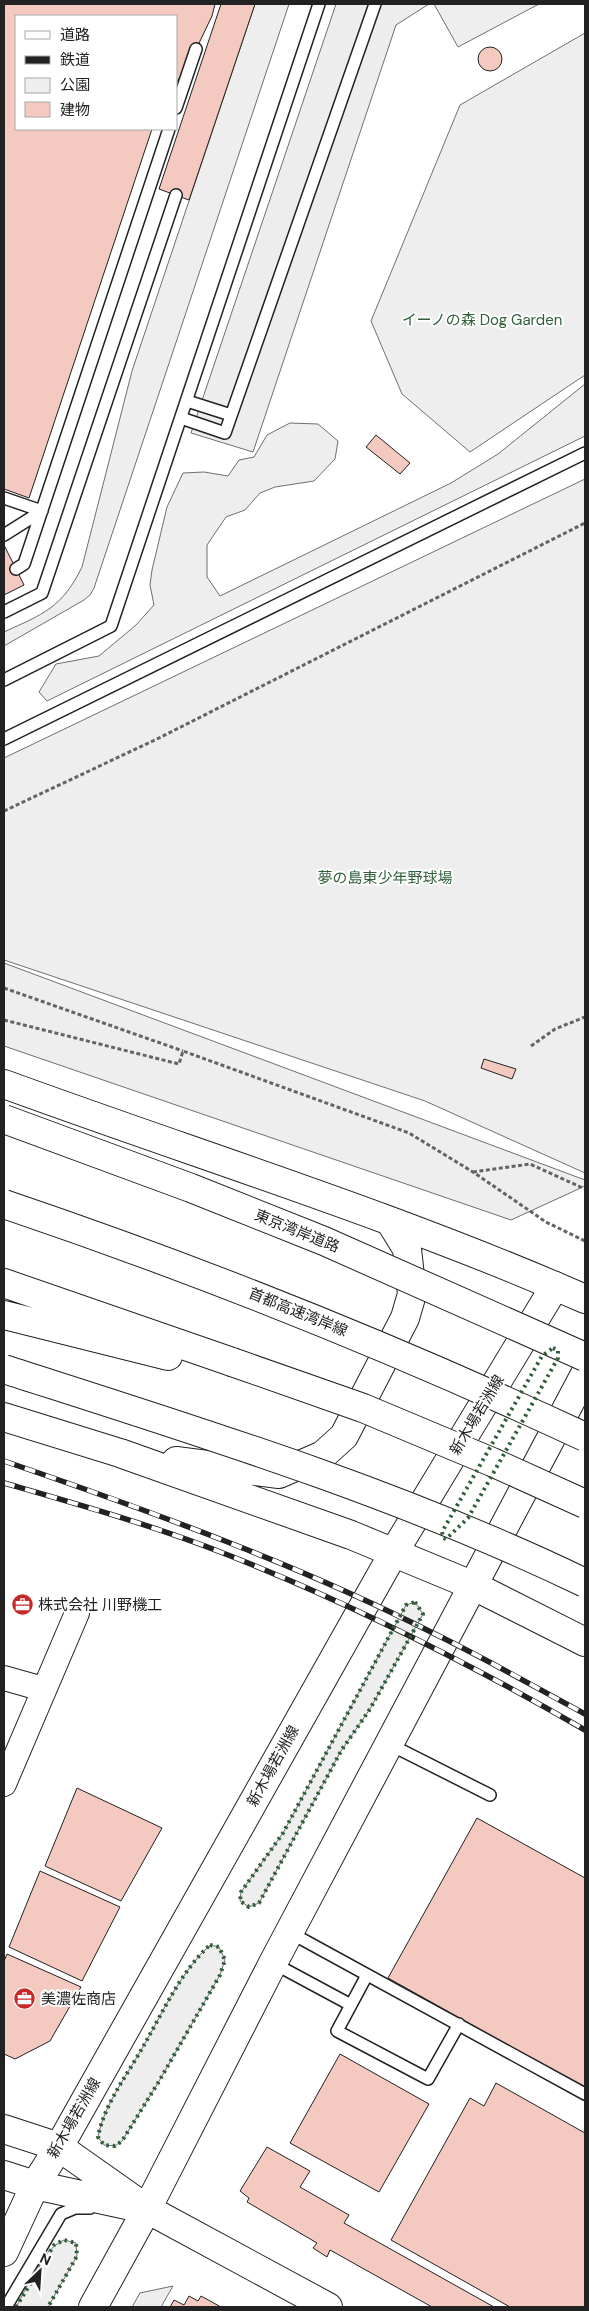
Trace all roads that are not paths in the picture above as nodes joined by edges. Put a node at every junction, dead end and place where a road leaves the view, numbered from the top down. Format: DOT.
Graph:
graph roads {
  1 [pos="319,4"];
  2 [pos="375,4"];
  3 [pos="196,49"];
  4 [pos="178,102"];
  5 [pos="169,130"];
  6 [pos="176,195"];
  7 [pos="186,401"];
  8 [pos="231,415"];
  9 [pos="181,418"];
  10 [pos="585,452"];
  11 [pos="7,502"];
  12 [pos="42,510"];
  13 [pos="4,535"];
  14 [pos="16,568"];
  15 [pos="4,612"];
  16 [pos="4,680"];
  17 [pos="4,739"];
  18 [pos="4,1084"];
  19 [pos="4,1119"];
  20 [pos="4,1204"];
  21 [pos="392,1223"];
  22 [pos="4,1283"];
  23 [pos="555,1286"];
  24 [pos="585,1299"];
  25 [pos="4,1315"];
  26 [pos="585,1356"];
  27 [pos="232,1362"];
  28 [pos="4,1369"];
  29 [pos="585,1374"];
  30 [pos="4,1417"];
  31 [pos="585,1437"];
  32 [pos="120,1453"];
  33 [pos="585,1504"];
  34 [pos="394,1552"];
  35 [pos="585,1583"];
  36 [pos="474,1586"];
  37 [pos="77,1613"];
  38 [pos="585,1642"];
  39 [pos="4,1678"];
  40 [pos="43,1689"];
  41 [pos="389,1744"];
  42 [pos="4,1784"];
  43 [pos="490,1795"];
  44 [pos="289,1932"];
  45 [pos="273,1962"];
  46 [pos="367,1975"];
  47 [pos="351,2005"];
  48 [pos="459,2024"];
  49 [pos="585,2094"];
  50 [pos="4,2129"];
  51 [pos="59,2147"];
  52 [pos="4,2175"];
  53 [pos="35,2185"];
  54 [pos="147,2209"];
  55 [pos="4,2252"];
  56 [pos="6,2307"];
  57 [pos="94,2307"];
  58 [pos="328,2307"];
  1 -- 7 [label="lane"];
  2 -- 8 [label="lane"];
  3 -- 4 [label="lane"];
  5 -- 12 [label="lane"];
  6 -- 15 [label="lane"];
  7 -- 8 [label="lane"];
  7 -- 9 [label="lane"];
  8 -- 9 [label="lane"];
  9 -- 16 [label="lane"];
  10 -- 17 [label="lane"];
  11 -- 12 [label="lane"];
  12 -- 13 [label="lane"];
  12 -- 14 [label="lane"];
  18 -- 21 [label="main road"];
  19 -- 26 [label="main road, 東京湾岸道路, bridge"];
  20 -- 31 [label="main road, 首都高速湾岸線, bridge"];
  21 -- 23 [label="main road"];
  21 -- 32 [label="main road"];
  22 -- 27 [label="main road"];
  23 -- 24 [label="main road"];
  23 -- 34 [label="main road, 新木場若洲線"];
  25 -- 27 [label="main road"];
  27 -- 33 [label="main road, bridge"];
  28 -- 35 [label="main road, bridge"];
  29 -- 36 [label="main road"];
  30 -- 32 [label="main road"];
  32 -- 34 [label="main road"];
  34 -- 36 [label="main road"];
  34 -- 51 [label="main road, 新木場若洲線"];
  36 -- 38 [label="main road"];
  36 -- 41 [label="main road"];
  37 -- 40 [label="street"];
  39 -- 40 [label="street"];
  40 -- 42 [label="street"];
  41 -- 43 [label="lane"];
  41 -- 44 [label="main road"];
  44 -- 45 [label="main road"];
  44 -- 46 [label="lane"];
  45 -- 47 [label="lane"];
  45 -- 54 [label="main road"];
  46 -- 47 [label="lane"];
  46 -- 48 [label="lane"];
  47 -- 48 [label="lane"];
  48 -- 49 [label="lane"];
  50 -- 51 [label="main road"];
  51 -- 53 [label="main road, 新木場若洲線"];
  51 -- 54 [label="main road"];
  52 -- 53 [label="main road"];
  53 -- 54 [label="main road"];
  53 -- 55 [label="main road, 新木場若洲線"];
  54 -- 56 [label="lane"];
  54 -- 57 [label="main road"];
  54 -- 58 [label="main road"];
}
